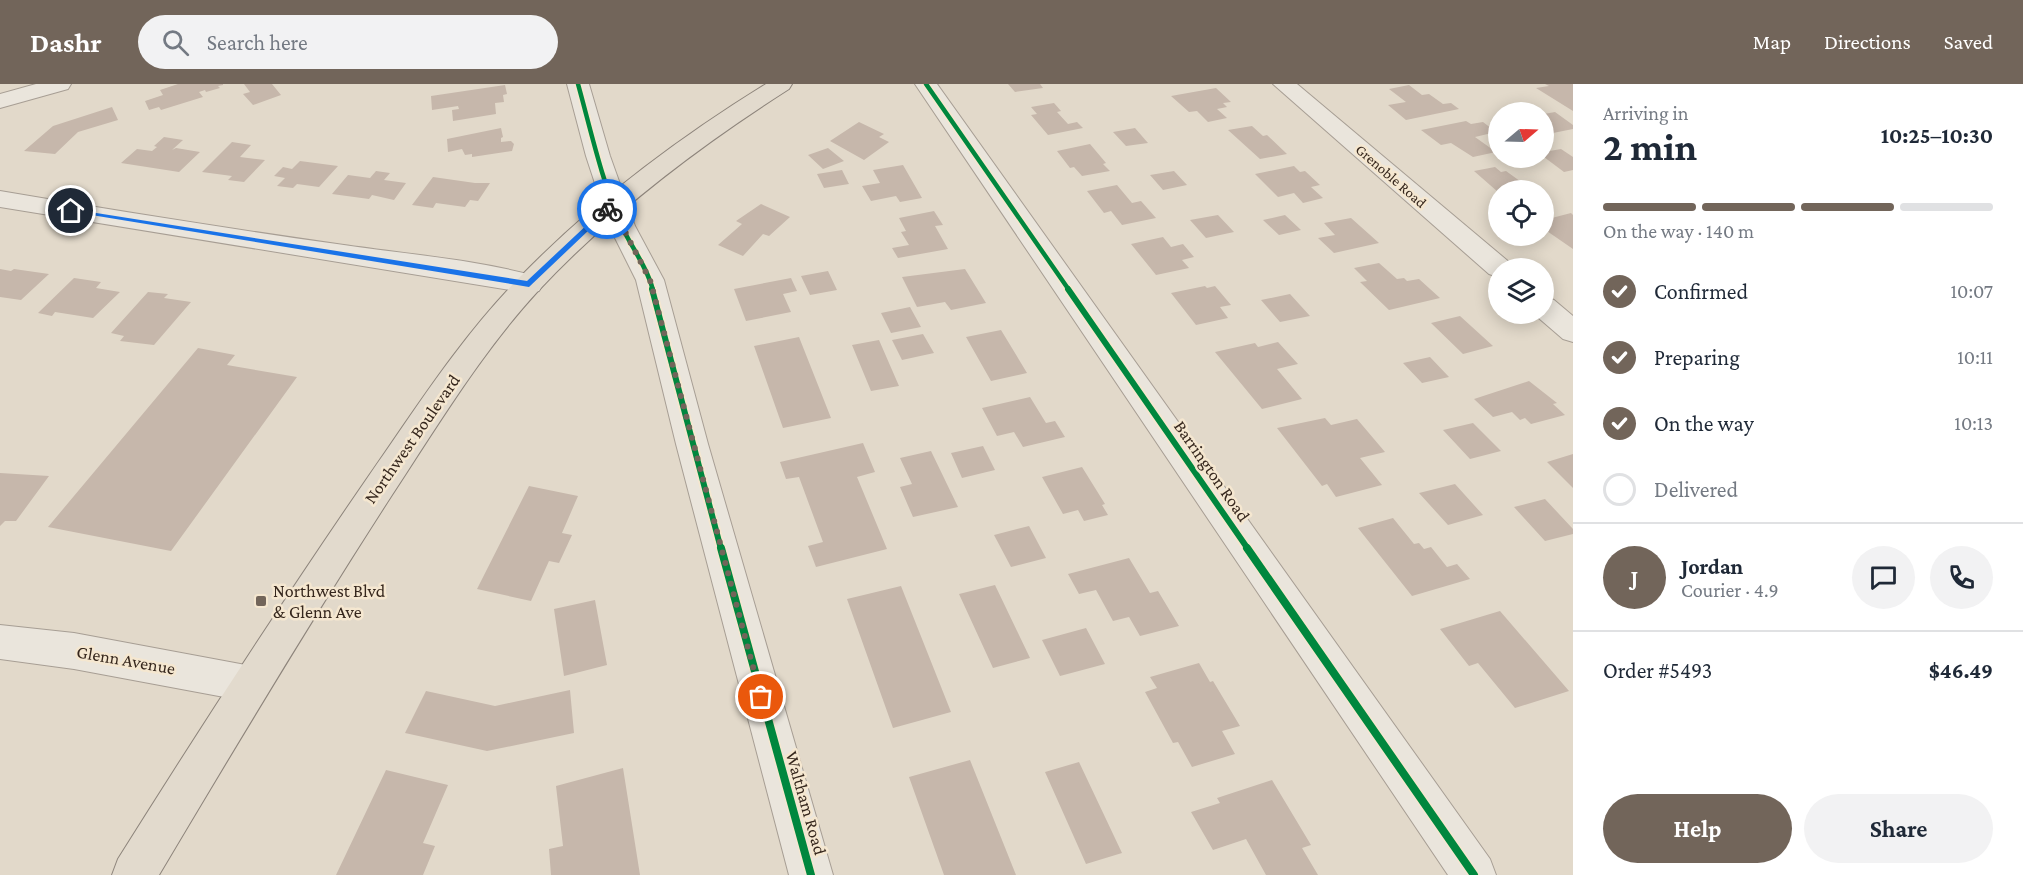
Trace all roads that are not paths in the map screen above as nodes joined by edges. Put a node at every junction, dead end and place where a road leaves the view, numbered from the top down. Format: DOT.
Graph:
graph roads {
  1 [pos="60,84"];
  2 [pos="578,84"];
  3 [pos="781,84"];
  4 [pos="926,84"];
  5 [pos="1284,84"];
  6 [pos="0,101"];
  7 [pos="0,199"];
  8 [pos="614,202"];
  9 [pos="1488,259"];
  10 [pos="529,284"];
  11 [pos="1554,316"];
  12 [pos="1573,333"];
  13 [pos="0,642"];
  14 [pos="251,684"];
  15 [pos="134,875"];
  16 [pos="811,875"];
  17 [pos="1474,875"];
  1 -- 6 [label="street"];
  2 -- 8 [label="street, Waltham Road"];
  3 -- 8 [label="main road, Northwest Boulevard"];
  4 -- 17 [label="street, Barrington Road"];
  5 -- 9 [label="street, Grenoble Road"];
  7 -- 10 [label="street"];
  8 -- 10 [label="main road, Northwest Boulevard"];
  8 -- 16 [label="street, Waltham Road"];
  10 -- 14 [label="main road, Northwest Boulevard"];
  11 -- 12 [label="street"];
  13 -- 14 [label="street, Glenn Avenue"];
  14 -- 15 [label="main road, Northwest Boulevard"];
}
